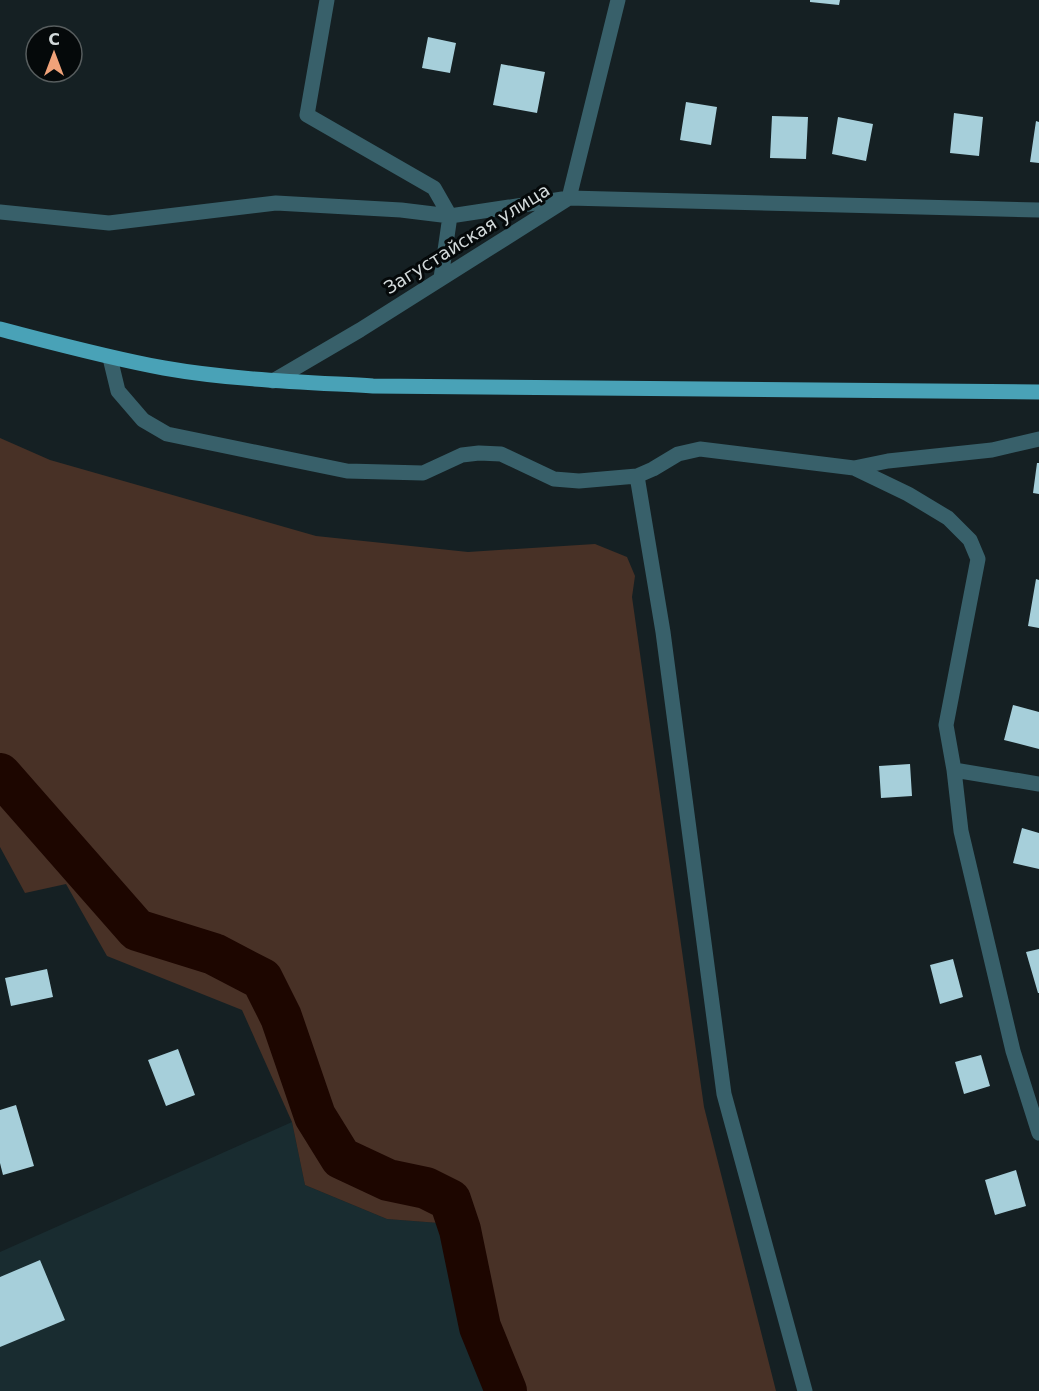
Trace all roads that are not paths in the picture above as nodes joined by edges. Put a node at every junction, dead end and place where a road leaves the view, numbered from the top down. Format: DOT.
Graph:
graph roads {
  1 [pos="327,0"];
  2 [pos="618,0"];
  3 [pos="569,198"];
  4 [pos="1039,210"];
  5 [pos="0,212"];
  6 [pos="450,216"];
  7 [pos="441,278"];
  8 [pos="0,329"];
  9 [pos="110,357"];
  10 [pos="273,381"];
  11 [pos="1039,392"];
  12 [pos="1039,439"];
  13 [pos="854,468"];
  14 [pos="637,476"];
  15 [pos="954,770"];
  16 [pos="1039,784"];
  17 [pos="1039,1133"];
  18 [pos="805,1391"];
  1 -- 6 [label="street"];
  2 -- 3 [label="street, Загустайская улица"];
  3 -- 4 [label="street"];
  3 -- 6 [label="street"];
  3 -- 7 [label="street, Загустайская улица"];
  5 -- 6 [label="street"];
  6 -- 7 [label="street"];
  7 -- 10 [label="street, Загустайская улица"];
  8 -- 9 [label="main road"];
  9 -- 10 [label="main road"];
  9 -- 14 [label="street"];
  10 -- 11 [label="main road"];
  12 -- 13 [label="street"];
  13 -- 14 [label="street"];
  13 -- 15 [label="street"];
  14 -- 18 [label="street"];
  15 -- 16 [label="street"];
  15 -- 17 [label="street"];
}
